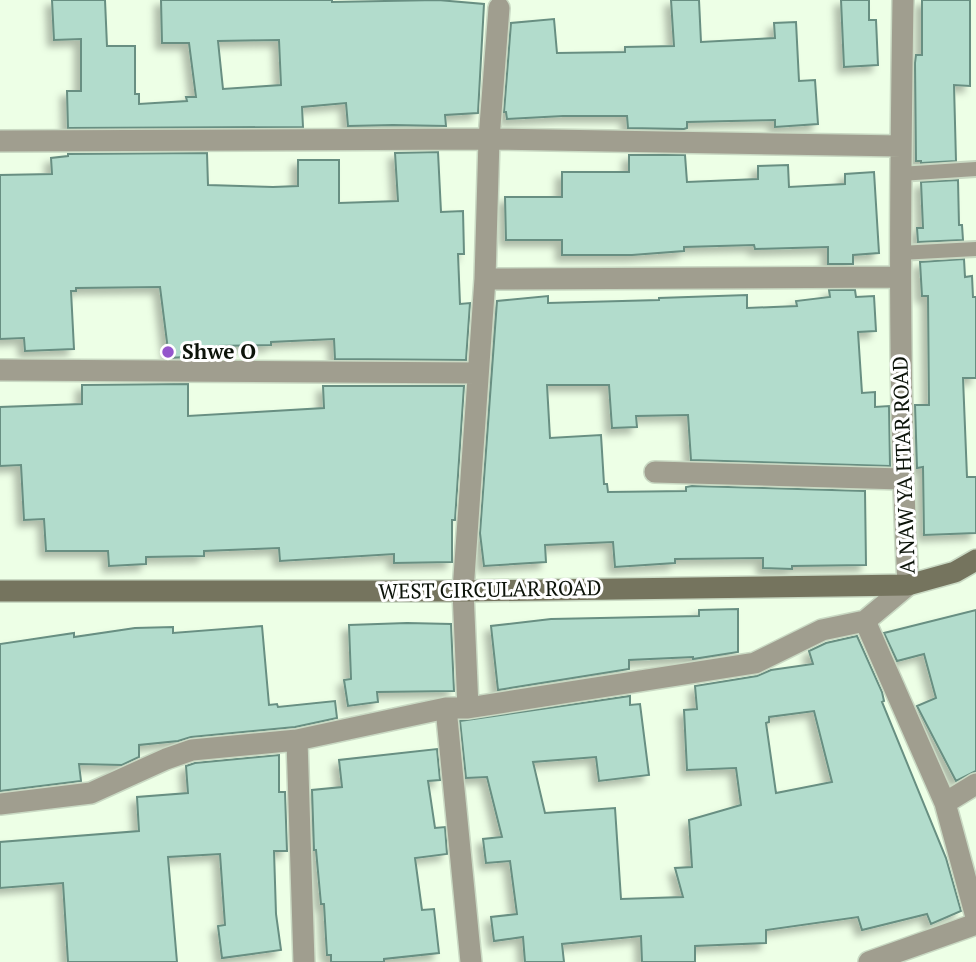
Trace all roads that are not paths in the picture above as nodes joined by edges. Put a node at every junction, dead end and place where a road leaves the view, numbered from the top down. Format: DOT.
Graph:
graph roads {
  1 [pos="903,0"];
  2 [pos="499,8"];
  3 [pos="489,139"];
  4 [pos="0,141"];
  5 [pos="901,146"];
  6 [pos="976,169"];
  7 [pos="900,174"];
  8 [pos="976,249"];
  9 [pos="899,253"];
  10 [pos="899,278"];
  11 [pos="485,279"];
  12 [pos="0,370"];
  13 [pos="477,373"];
  14 [pos="654,472"];
  15 [pos="902,479"];
  16 [pos="976,560"];
  17 [pos="908,585"];
  18 [pos="0,592"];
  19 [pos="463,592"];
  20 [pos="865,621"];
  21 [pos="446,708"];
  22 [pos="468,708"];
  23 [pos="297,740"];
  24 [pos="976,784"];
  25 [pos="945,803"];
  26 [pos="0,804"];
  27 [pos="976,917"];
  28 [pos="976,924"];
  29 [pos="304,962"];
  30 [pos="471,962"];
  31 [pos="869,962"];
  1 -- 5 [label="street, A NAW YA HTAR ROAD"];
  2 -- 3 [label="street"];
  3 -- 4 [label="street"];
  3 -- 5 [label="street"];
  3 -- 11 [label="street"];
  5 -- 7 [label="street, A NAW YA HTAR ROAD"];
  6 -- 7 [label="lane"];
  7 -- 9 [label="street, A NAW YA HTAR ROAD"];
  8 -- 9 [label="lane"];
  9 -- 10 [label="street, A NAW YA HTAR ROAD"];
  10 -- 11 [label="street"];
  10 -- 15 [label="street, A NAW YA HTAR ROAD"];
  11 -- 13 [label="street"];
  12 -- 13 [label="street"];
  13 -- 19 [label="street"];
  14 -- 15 [label="street"];
  15 -- 17 [label="street, A NAW YA HTAR ROAD"];
  16 -- 17 [label="street, WEST CIRCULAR ROAD"];
  17 -- 19 [label="street, WEST CIRCULAR ROAD"];
  17 -- 20 [label="street, A NAW YA HTAR ROAD"];
  18 -- 19 [label="street, WEST CIRCULAR ROAD"];
  19 -- 22 [label="street"];
  20 -- 22 [label="street, A NAW YA HTAR ROAD"];
  20 -- 25 [label="street"];
  21 -- 22 [label="street, A NAW YA HTAR ROAD"];
  21 -- 23 [label="street, A NAW YA HTAR ROAD"];
  21 -- 30 [label="street"];
  23 -- 26 [label="street, A NAW YA HTAR ROAD"];
  23 -- 29 [label="street"];
  24 -- 25 [label="street"];
  25 -- 27 [label="street"];
  28 -- 31 [label="street"];
}
